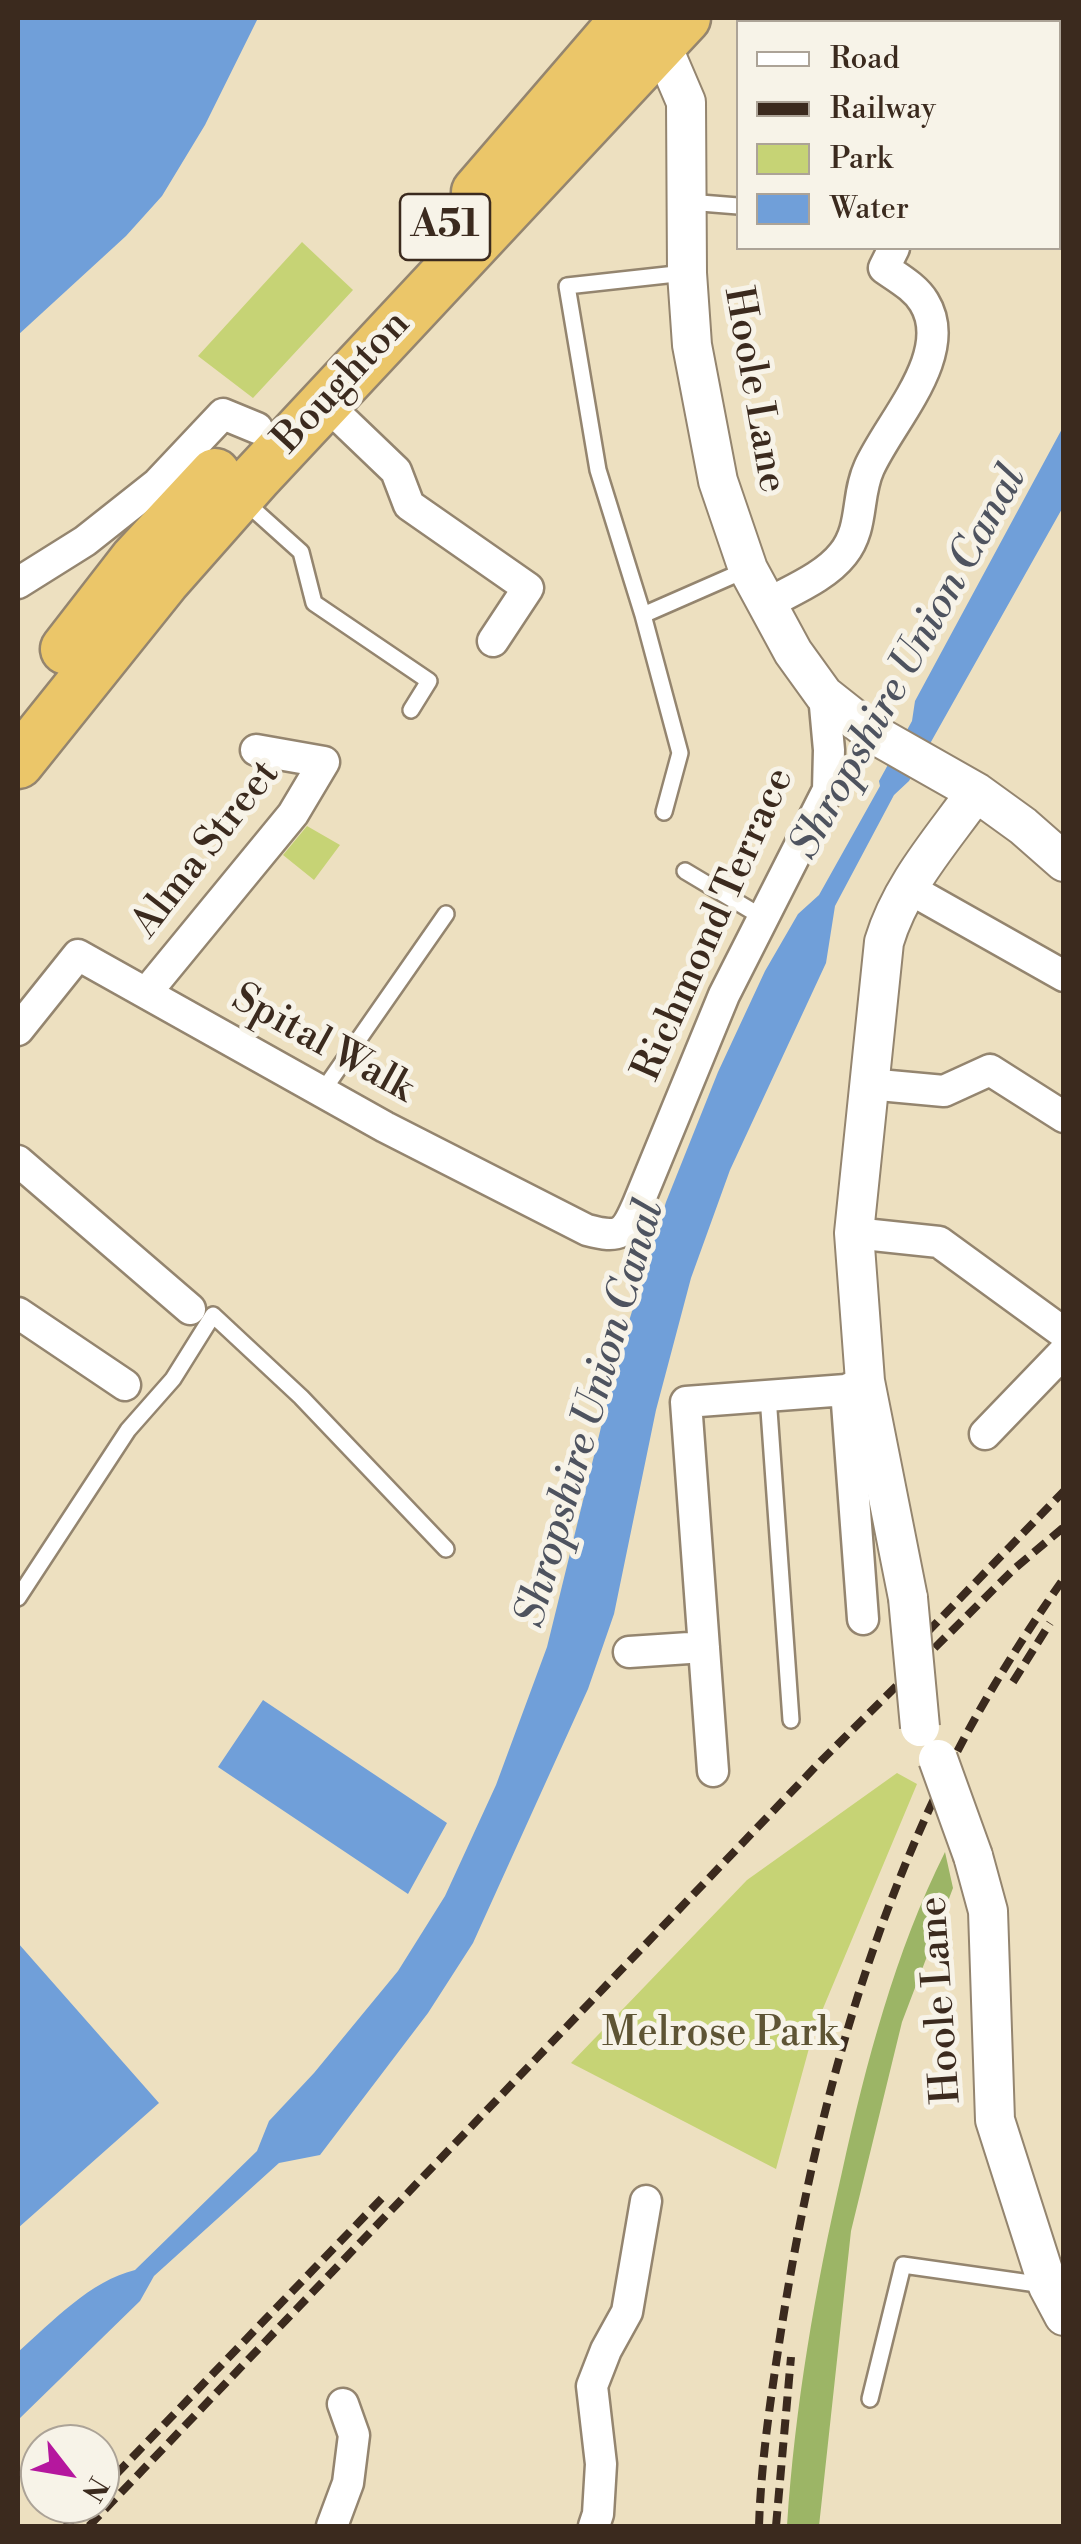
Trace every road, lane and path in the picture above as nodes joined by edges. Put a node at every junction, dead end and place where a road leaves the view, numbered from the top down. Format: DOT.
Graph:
graph roads {
  1 [pos="650,25"];
  2 [pos="688,202"];
  3 [pos="736,206"];
  4 [pos="893,250"];
  5 [pos="688,273"];
  6 [pos="324,402"];
  7 [pos="257,428"];
  8 [pos="239,496"];
  9 [pos="748,569"];
  10 [pos="18,583"];
  11 [pos="766,604"];
  12 [pos="643,614"];
  13 [pos="493,641"];
  14 [pos="824,695"];
  15 [pos="411,710"];
  16 [pos="18,712"];
  17 [pos="256,750"];
  18 [pos="18,763"];
  19 [pos="976,792"];
  20 [pos="664,812"];
  21 [pos="1064,862"];
  22 [pos="685,871"];
  23 [pos="908,888"];
  24 [pos="446,914"];
  25 [pos="762,917"];
  26 [pos="1064,976"];
  27 [pos="146,993"];
  28 [pos="18,1030"];
  29 [pos="868,1084"];
  30 [pos="322,1092"];
  31 [pos="1064,1116"];
  32 [pos="18,1161"];
  33 [pos="854,1233"];
  34 [pos="619,1234"];
  35 [pos="190,1309"];
  36 [pos="18,1312"];
  37 [pos="1064,1333"];
  38 [pos="1064,1352"];
  39 [pos="125,1385"];
  40 [pos="856,1386"];
  41 [pos="768,1396"];
  42 [pos="985,1434"];
  43 [pos="446,1549"];
  44 [pos="18,1598"];
  45 [pos="863,1619"];
  46 [pos="704,1647"];
  47 [pos="629,1652"];
  48 [pos="790,1720"];
  49 [pos="713,1771"];
  50 [pos="646,2201"];
  51 [pos="1056,2301"];
  52 [pos="870,2400"];
  53 [pos="344,2404"];
  54 [pos="332,2526"];
  55 [pos="594,2526"];
  1 -- 2 [label="street, Hoole Lane"];
  1 -- 6 [label="highway, Boughton / A51"];
  1 -- 7 [label="highway, Boughton / A51"];
  2 -- 3 [label="lane"];
  2 -- 5 [label="street, Hoole Lane"];
  4 -- 11 [label="street"];
  5 -- 9 [label="street, Hoole Lane"];
  5 -- 12 [label="lane"];
  6 -- 8 [label="highway, Boughton / A51"];
  6 -- 13 [label="street"];
  7 -- 10 [label="street"];
  7 -- 16 [label="highway, Boughton / A51"];
  8 -- 15 [label="lane"];
  8 -- 18 [label="highway, Boughton / A51"];
  9 -- 11 [label="street, Hoole Lane"];
  9 -- 12 [label="lane"];
  11 -- 14 [label="street, Hoole Lane"];
  12 -- 20 [label="lane"];
  14 -- 19 [label="street, Hoole Lane"];
  14 -- 25 [label="street, Richmond Terrace"];
  17 -- 27 [label="street, Alma Street"];
  19 -- 21 [label="street"];
  19 -- 23 [label="street, Hoole Lane"];
  22 -- 25 [label="lane"];
  23 -- 26 [label="street"];
  23 -- 29 [label="street, Hoole Lane"];
  24 -- 30 [label="lane"];
  25 -- 34 [label="street, Richmond Terrace"];
  27 -- 28 [label="street, Spital Walk"];
  27 -- 30 [label="street, Spital Walk"];
  29 -- 31 [label="street"];
  29 -- 33 [label="street, Hoole Lane"];
  30 -- 34 [label="street, Spital Walk"];
  32 -- 35 [label="street"];
  33 -- 37 [label="street"];
  33 -- 40 [label="street, Hoole Lane"];
  36 -- 39 [label="street"];
  38 -- 42 [label="street"];
  40 -- 41 [label="street"];
  40 -- 45 [label="street, Hoole Lane"];
  40 -- 51 [label="street, Hoole Lane, bridge"];
  41 -- 46 [label="street"];
  41 -- 48 [label="lane"];
  43 -- 44 [label="lane"];
  46 -- 47 [label="street"];
  46 -- 49 [label="street"];
  50 -- 55 [label="street"];
  51 -- 52 [label="lane"];
  53 -- 54 [label="street"];
}
